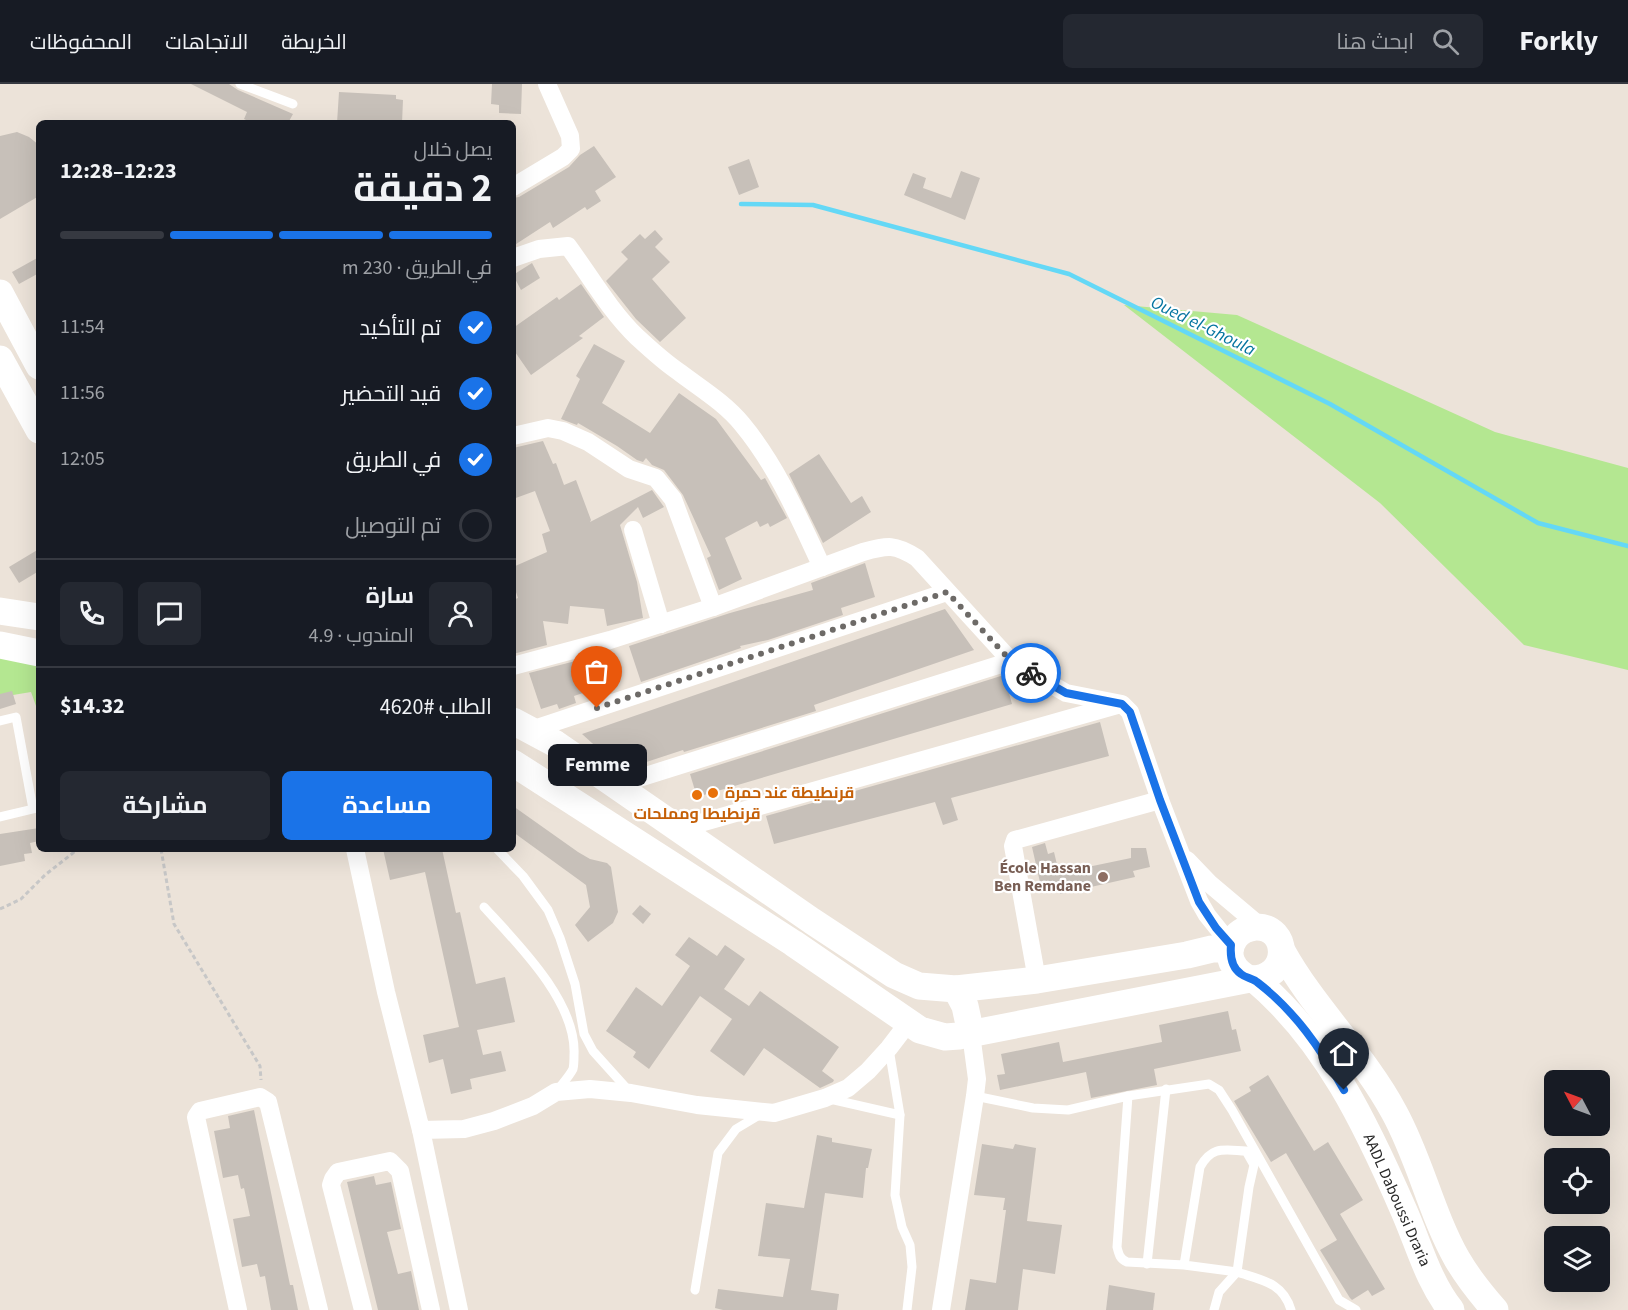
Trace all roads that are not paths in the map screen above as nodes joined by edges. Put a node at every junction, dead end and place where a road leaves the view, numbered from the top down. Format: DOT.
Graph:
graph roads {
  1 [pos="240,84"];
  2 [pos="547,84"];
  3 [pos="293,104"];
  4 [pos="516,185"];
  5 [pos="516,257"];
  6 [pos="0,293"];
  7 [pos="0,359"];
  8 [pos="36,360"];
  9 [pos="36,425"];
  10 [pos="516,435"];
  11 [pos="633,530"];
  12 [pos="822,567"];
  13 [pos="947,592"];
  14 [pos="713,607"];
  15 [pos="0,611"];
  16 [pos="36,617"];
  17 [pos="661,624"];
  18 [pos="0,645"];
  19 [pos="36,652"];
  20 [pos="1011,661"];
  21 [pos="516,665"];
  22 [pos="1122,704"];
  23 [pos="0,721"];
  24 [pos="522,726"];
  25 [pos="516,765"];
  26 [pos="617,786"];
  27 [pos="1160,800"];
  28 [pos="0,817"];
  29 [pos="679,829"];
  30 [pos="1180,851"];
  31 [pos="356,852"];
  32 [pos="500,852"];
  33 [pos="484,907"];
  34 [pos="1261,927"];
  35 [pos="1231,947"];
  36 [pos="1282,951"];
  37 [pos="1252,979"];
  38 [pos="1037,980"];
  39 [pos="919,986"];
  40 [pos="956,990"];
  41 [pos="906,1021"];
  42 [pos="971,1034"];
  43 [pos="889,1048"];
  44 [pos="1166,1089"];
  45 [pos="556,1092"];
  46 [pos="631,1093"];
  47 [pos="975,1096"];
  48 [pos="1128,1096"];
  49 [pos="825,1098"];
  50 [pos="766,1112"];
  51 [pos="900,1115"];
  52 [pos="421,1130"];
  53 [pos="1258,1164"];
  54 [pos="1147,1264"];
  55 [pos="1184,1265"];
  56 [pos="1237,1272"];
  57 [pos="695,1290"];
  58 [pos="238,1310"];
  59 [pos="319,1310"];
  60 [pos="363,1310"];
  61 [pos="431,1310"];
  62 [pos="459,1310"];
  63 [pos="907,1310"];
  64 [pos="941,1310"];
  65 [pos="1214,1310"];
  66 [pos="1291,1310"];
  67 [pos="1356,1310"];
  68 [pos="1451,1310"];
  69 [pos="1495,1310"];
  1 -- 3 [label="lane"];
  2 -- 4 [label="street"];
  5 -- 12 [label="street"];
  6 -- 8 [label="street"];
  7 -- 9 [label="street"];
  10 -- 14 [label="street"];
  11 -- 17 [label="street"];
  12 -- 13 [label="street"];
  12 -- 14 [label="street"];
  13 -- 20 [label="street"];
  13 -- 24 [label="street"];
  14 -- 17 [label="street"];
  15 -- 16 [label="street"];
  17 -- 21 [label="street"];
  18 -- 19 [label="street"];
  20 -- 22 [label="street"];
  20 -- 26 [label="street"];
  22 -- 27 [label="street"];
  22 -- 29 [label="street"];
  23 -- 28 [label="lane"];
  24 -- 26 [label="street"];
  25 -- 41 [label="street"];
  26 -- 29 [label="street"];
  27 -- 30 [label="street"];
  27 -- 38 [label="street"];
  29 -- 39 [label="street"];
  30 -- 34 [label="street"];
  30 -- 35 [label="street"];
  31 -- 52 [label="street"];
  32 -- 46 [label="lane"];
  33 -- 45 [label="lane"];
  34 -- 35 [label="street"];
  34 -- 36 [label="street"];
  35 -- 37 [label="street"];
  35 -- 38 [label="street"];
  36 -- 37 [label="street"];
  36 -- 69 [label="street"];
  37 -- 42 [label="street"];
  37 -- 68 [label="street, AADL Daboussi Draria"];
  38 -- 40 [label="street"];
  39 -- 40 [label="street"];
  39 -- 41 [label="street"];
  40 -- 42 [label="street"];
  41 -- 42 [label="street"];
  41 -- 43 [label="street"];
  42 -- 47 [label="street"];
  43 -- 49 [label="street"];
  43 -- 51 [label="lane"];
  44 -- 48 [label="lane"];
  44 -- 53 [label="lane"];
  44 -- 54 [label="lane"];
  45 -- 46 [label="street"];
  45 -- 52 [label="street"];
  46 -- 50 [label="street"];
  47 -- 48 [label="lane"];
  47 -- 64 [label="street"];
  48 -- 54 [label="lane"];
  49 -- 50 [label="street"];
  49 -- 51 [label="lane"];
  50 -- 57 [label="lane"];
  51 -- 63 [label="lane"];
  52 -- 62 [label="street"];
  53 -- 55 [label="lane"];
  53 -- 56 [label="lane"];
  53 -- 67 [label="lane"];
  54 -- 55 [label="lane"];
  55 -- 56 [label="lane"];
  56 -- 65 [label="lane"];
  56 -- 66 [label="lane"];
  58 -- 59 [label="street"];
  60 -- 61 [label="street"];
}
